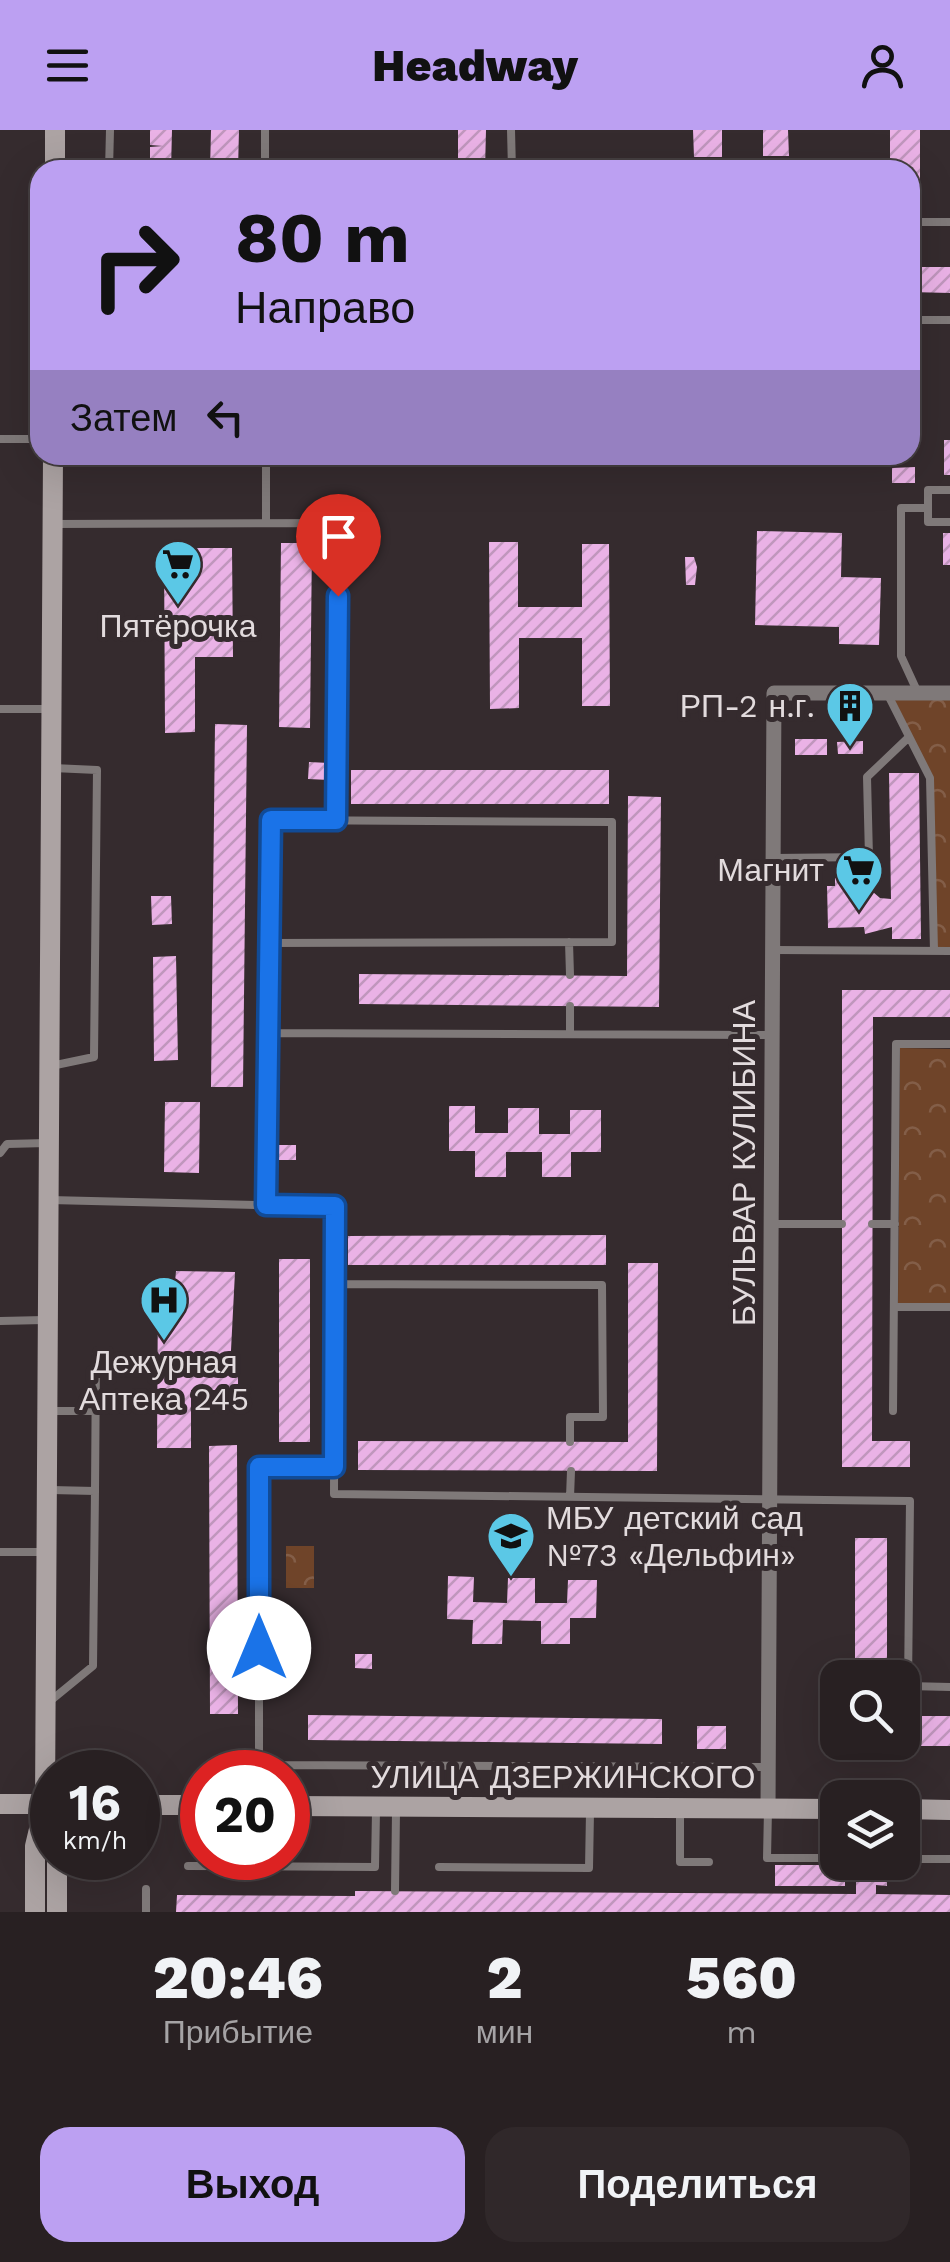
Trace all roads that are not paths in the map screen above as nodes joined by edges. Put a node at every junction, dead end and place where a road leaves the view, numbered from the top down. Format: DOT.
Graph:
graph roads {
  1 [pos="55,130"];
  2 [pos="110,130"];
  3 [pos="265,130"];
  4 [pos="512,130"];
  5 [pos="55,160"];
  6 [pos="109,160"];
  7 [pos="265,160"];
  8 [pos="512,160"];
  9 [pos="920,222"];
  10 [pos="950,222"];
  11 [pos="920,320"];
  12 [pos="950,320"];
  13 [pos="0,439"];
  14 [pos="30,440"];
  15 [pos="53,465"];
  16 [pos="266,465"];
  17 [pos="950,490"];
  18 [pos="928,508"];
  19 [pos="266,522"];
  20 [pos="950,522"];
  21 [pos="53,524"];
  22 [pos="887,693"];
  23 [pos="918,693"];
  24 [pos="950,693"];
  25 [pos="0,709"];
  26 [pos="53,709"];
  27 [pos="909,737"];
  28 [pos="53,768"];
  29 [pos="336,820"];
  30 [pos="773,858"];
  31 [pos="570,942"];
  32 [pos="270,943"];
  33 [pos="773,950"];
  34 [pos="934,951"];
  35 [pos="950,951"];
  36 [pos="570,975"];
  37 [pos="570,1006"];
  38 [pos="268,1033"];
  39 [pos="570,1034"];
  40 [pos="772,1034"];
  41 [pos="950,1044"];
  42 [pos="50,1066"];
  43 [pos="50,1143"];
  44 [pos="0,1153"];
  45 [pos="50,1200"];
  46 [pos="266,1205"];
  47 [pos="771,1224"];
  48 [pos="842,1224"];
  49 [pos="872,1224"];
  50 [pos="895,1224"];
  51 [pos="335,1284"];
  52 [pos="894,1307"];
  53 [pos="950,1307"];
  54 [pos="48,1320"];
  55 [pos="0,1321"];
  56 [pos="96,1356"];
  57 [pos="48,1411"];
  58 [pos="96,1411"];
  59 [pos="893,1412"];
  60 [pos="570,1442"];
  61 [pos="334,1467"];
  62 [pos="571,1471"];
  63 [pos="47,1490"];
  64 [pos="95,1491"];
  65 [pos="570,1497"];
  66 [pos="770,1499"];
  67 [pos="0,1552"];
  68 [pos="47,1552"];
  69 [pos="950,1687"];
  70 [pos="46,1705"];
  71 [pos="47,1750"];
  72 [pos="259,1750"];
  73 [pos="768,1767"];
  74 [pos="310,1769"];
  75 [pos="0,1804"];
  76 [pos="310,1806"];
  77 [pos="386,1806"];
  78 [pos="590,1808"];
  79 [pos="680,1808"];
  80 [pos="768,1809"];
  81 [pos="820,1809"];
  82 [pos="920,1810"];
  83 [pos="950,1810"];
  84 [pos="30,1811"];
  85 [pos="820,1858"];
  86 [pos="920,1859"];
  87 [pos="950,1859"];
  88 [pos="709,1862"];
  89 [pos="310,1867"];
  90 [pos="438,1867"];
  91 [pos="35,1880"];
  92 [pos="57,1880"];
  93 [pos="146,1889"];
  94 [pos="395,1891"];
  95 [pos="35,1912"];
  96 [pos="58,1912"];
  97 [pos="146,1912"];
  1 -- 5 [label="main road"];
  2 -- 6 [label="lane"];
  3 -- 7 [label="lane"];
  4 -- 8 [label="lane"];
  9 -- 10 [label="lane"];
  11 -- 12 [label="lane"];
  13 -- 14 [label="lane"];
  15 -- 21 [label="main road"];
  16 -- 19 [label="lane"];
  17 -- 18 [label="lane"];
  18 -- 20 [label="lane"];
  18 -- 23 [label="lane"];
  19 -- 21 [label="lane"];
  19 -- 29 [label="lane"];
  21 -- 26 [label="main road"];
  22 -- 23 [label="street, БУЛЬВАР КУЛИБИНА"];
  22 -- 27 [label="lane"];
  22 -- 30 [label="street, БУЛЬВАР КУЛИБИНА"];
  23 -- 24 [label="street, БУЛЬВАР КУЛИБИНА"];
  25 -- 26 [label="lane"];
  26 -- 28 [label="main road"];
  27 -- 30 [label="lane"];
  27 -- 34 [label="lane"];
  28 -- 42 [label="main road"];
  28 -- 42 [label="lane"];
  29 -- 31 [label="lane"];
  29 -- 32 [label="lane"];
  30 -- 33 [label="street, БУЛЬВАР КУЛИБИНА"];
  31 -- 32 [label="lane"];
  31 -- 36 [label="lane"];
  32 -- 38 [label="lane"];
  33 -- 34 [label="lane"];
  33 -- 40 [label="street, БУЛЬВАР КУЛИБИНА"];
  34 -- 35 [label="lane"];
  37 -- 39 [label="lane"];
  38 -- 39 [label="lane"];
  38 -- 46 [label="lane"];
  39 -- 40 [label="lane"];
  40 -- 47 [label="street, БУЛЬВАР КУЛИБИНА"];
  41 -- 50 [label="lane"];
  42 -- 43 [label="main road"];
  43 -- 44 [label="lane"];
  43 -- 45 [label="main road"];
  45 -- 46 [label="lane"];
  45 -- 54 [label="main road"];
  46 -- 51 [label="lane"];
  47 -- 48 [label="lane"];
  47 -- 66 [label="street, БУЛЬВАР КУЛИБИНА"];
  49 -- 50 [label="lane"];
  50 -- 52 [label="lane"];
  51 -- 60 [label="lane"];
  51 -- 61 [label="lane"];
  52 -- 53 [label="lane"];
  52 -- 59 [label="lane"];
  54 -- 55 [label="lane"];
  54 -- 57 [label="main road"];
  56 -- 58 [label="lane"];
  57 -- 58 [label="lane"];
  57 -- 63 [label="main road"];
  58 -- 64 [label="lane"];
  61 -- 65 [label="lane"];
  61 -- 72 [label="lane"];
  62 -- 65 [label="lane"];
  63 -- 64 [label="lane"];
  63 -- 68 [label="main road"];
  64 -- 70 [label="lane"];
  65 -- 66 [label="lane"];
  66 -- 69 [label="lane"];
  66 -- 73 [label="street, БУЛЬВАР КУЛИБИНА"];
  67 -- 68 [label="lane"];
  68 -- 70 [label="main road"];
  70 -- 71 [label="main road"];
  73 -- 74 [label="lane"];
  73 -- 80 [label="street, БУЛЬВАР КУЛИБИНА"];
  75 -- 84 [label="main road"];
  76 -- 77 [label="main road, УЛИЦА ДЗЕРЖИНСКОГО"];
  77 -- 78 [label="main road, УЛИЦА ДЗЕРЖИНСКОГО"];
  77 -- 89 [label="lane"];
  77 -- 94 [label="lane"];
  78 -- 79 [label="main road, УЛИЦА ДЗЕРЖИНСКОГО"];
  78 -- 90 [label="lane"];
  79 -- 80 [label="main road, УЛИЦА ДЗЕРЖИНСКОГО"];
  79 -- 88 [label="lane"];
  80 -- 81 [label="main road, УЛИЦА ДЗЕРЖИНСКОГО"];
  80 -- 85 [label="lane"];
  82 -- 83 [label="main road"];
  86 -- 87 [label="lane"];
  91 -- 95 [label="main road"];
  92 -- 96 [label="main road"];
  93 -- 97 [label="lane"];
}
